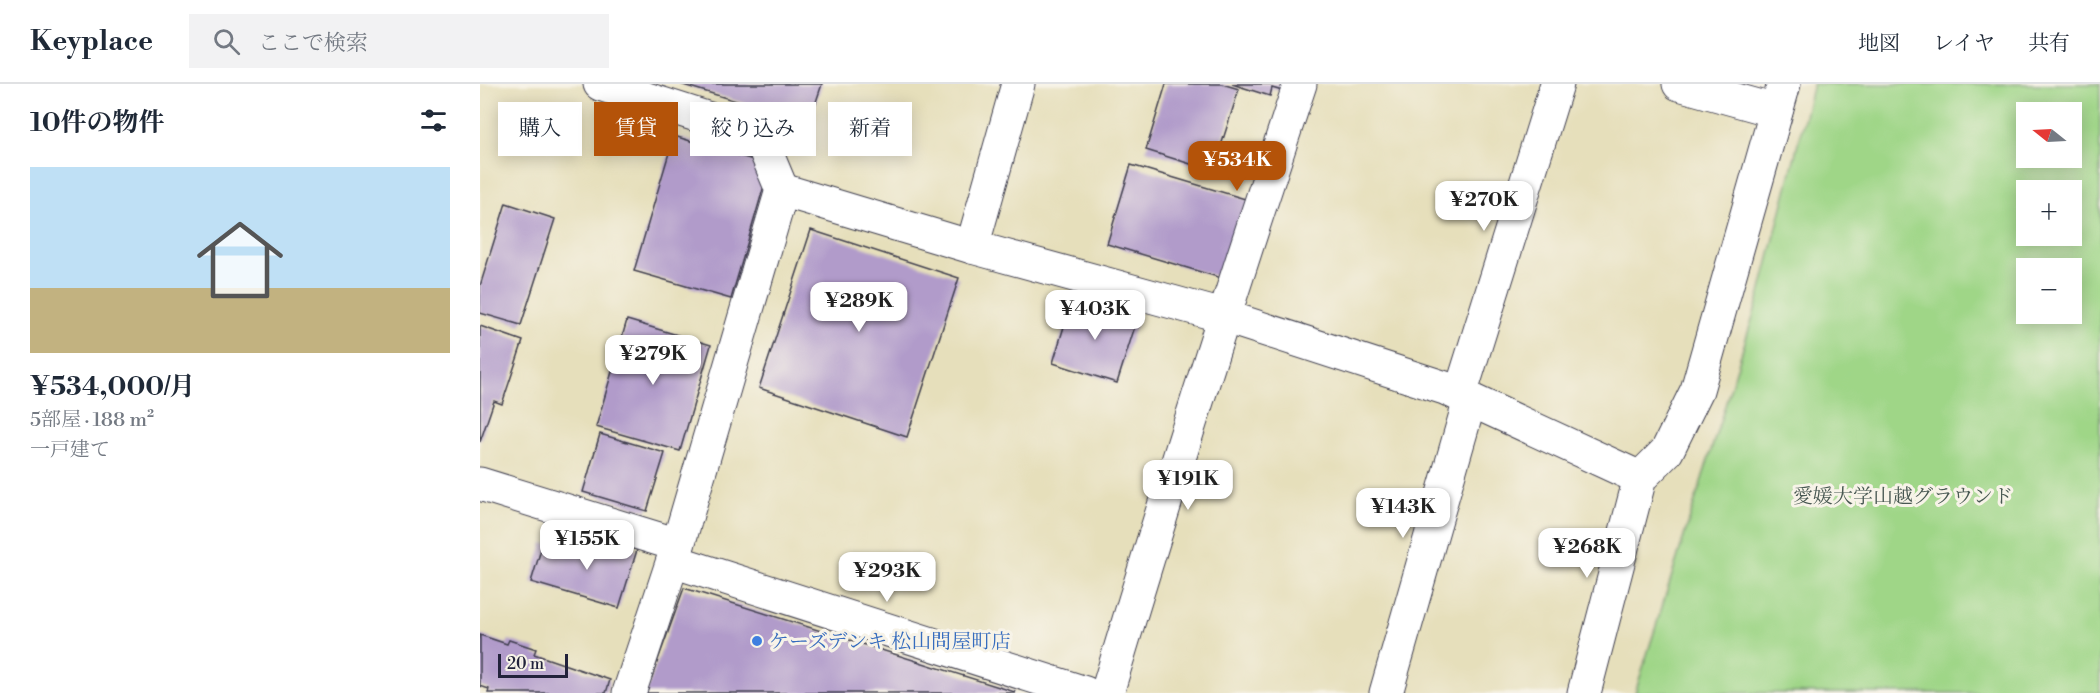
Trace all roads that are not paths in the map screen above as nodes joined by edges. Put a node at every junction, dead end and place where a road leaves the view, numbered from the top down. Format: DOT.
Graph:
graph roads {
  1 [pos="600,84"];
  2 [pos="1018,84"];
  3 [pos="1300,84"];
  4 [pos="1557,84"];
  5 [pos="1679,84"];
  6 [pos="1780,98"];
  7 [pos="782,190"];
  8 [pos="972,247"];
  9 [pos="1223,316"];
  10 [pos="1465,398"];
  11 [pos="1640,478"];
  12 [pos="480,484"];
  13 [pos="676,553"];
  14 [pos="629,693"];
  15 [pos="1085,693"];
  16 [pos="1107,693"];
  17 [pos="1386,693"];
  18 [pos="1584,693"];
  1 -- 7 [label="street"];
  2 -- 8 [label="street"];
  3 -- 9 [label="street"];
  4 -- 10 [label="street"];
  5 -- 6 [label="street"];
  6 -- 11 [label="street"];
  7 -- 8 [label="street"];
  7 -- 13 [label="street"];
  8 -- 9 [label="street"];
  9 -- 10 [label="street"];
  9 -- 16 [label="street"];
  10 -- 11 [label="street"];
  10 -- 17 [label="street"];
  11 -- 18 [label="street"];
  12 -- 13 [label="street"];
  13 -- 14 [label="street"];
  13 -- 15 [label="street"];
}
